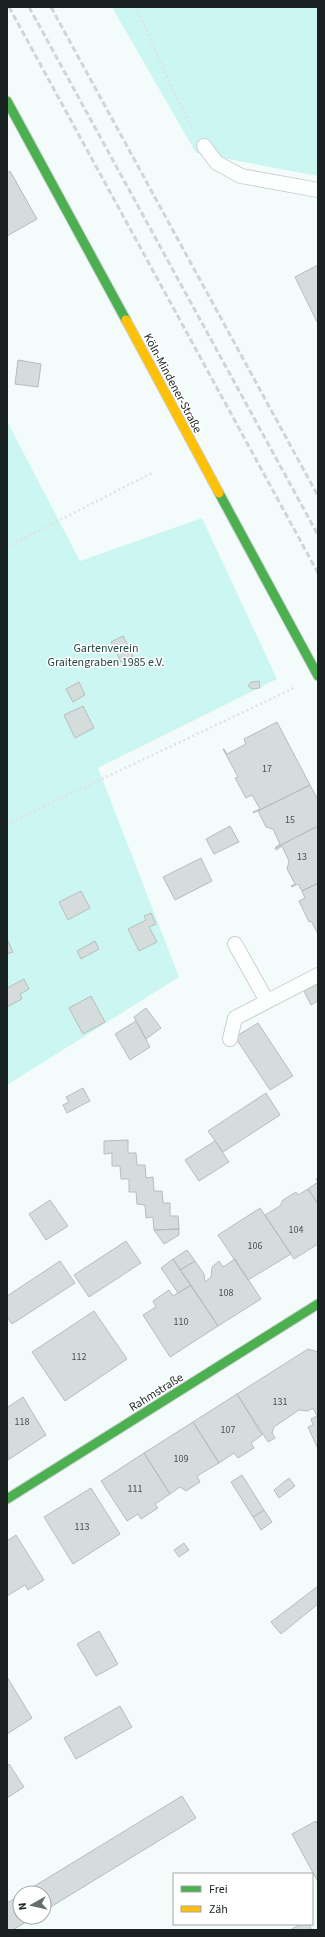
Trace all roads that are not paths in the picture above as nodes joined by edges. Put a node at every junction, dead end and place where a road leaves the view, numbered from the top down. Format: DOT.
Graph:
graph roads {
  1 [pos="7,101"];
  2 [pos="204,146"];
  3 [pos="318,190"];
  4 [pos="318,676"];
  5 [pos="235,944"];
  6 [pos="318,975"];
  7 [pos="267,1001"];
  8 [pos="230,1039"];
  9 [pos="318,1304"];
  10 [pos="7,1499"];
  1 -- 4 [label="street, Köln-Mindener-Straße"];
  2 -- 3 [label="lane"];
  5 -- 7 [label="lane"];
  6 -- 7 [label="lane"];
  7 -- 8 [label="lane"];
  9 -- 10 [label="street, Rahmstraße"];
}
